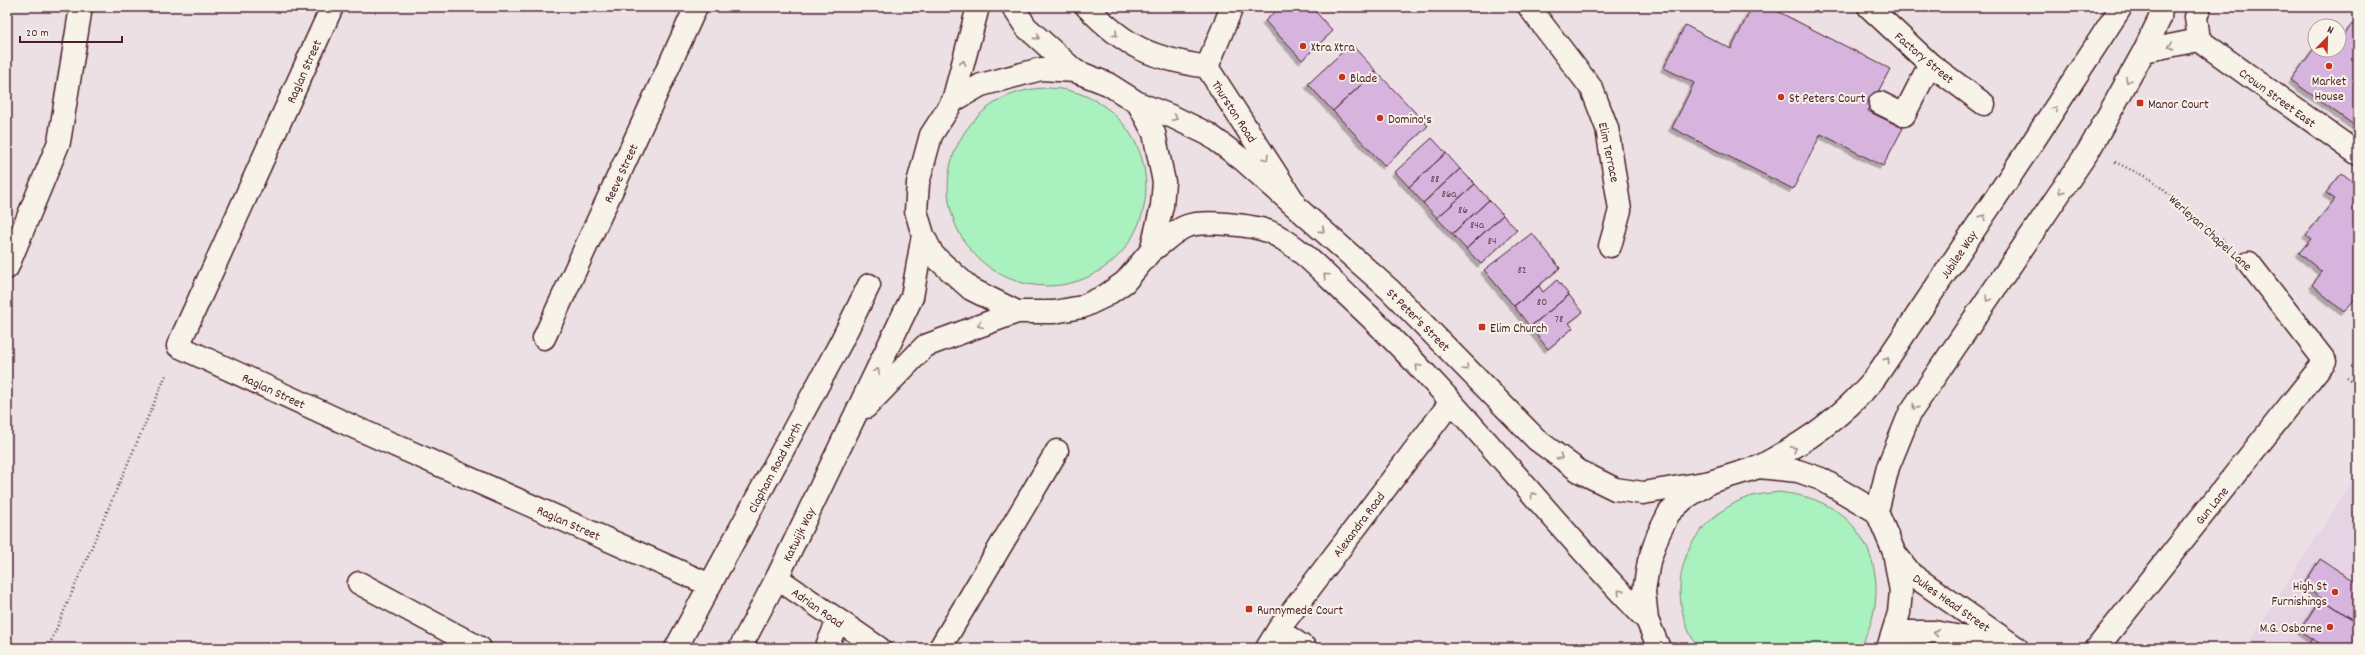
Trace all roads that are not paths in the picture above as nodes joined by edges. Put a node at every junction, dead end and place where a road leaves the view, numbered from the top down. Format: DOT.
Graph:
graph roads {
  1 [pos="81,7"];
  2 [pos="332,7"];
  3 [pos="696,7"];
  4 [pos="978,7"];
  5 [pos="1013,7"];
  6 [pos="1087,7"];
  7 [pos="1232,7"];
  8 [pos="1529,7"];
  9 [pos="1869,7"];
  10 [pos="2121,7"];
  11 [pos="2161,7"];
  12 [pos="2200,7"];
  13 [pos="2199,40"];
  14 [pos="2144,52"];
  15 [pos="1930,64"];
  16 [pos="1207,67"];
  17 [pos="1075,71"];
  18 [pos="953,101"];
  19 [pos="1138,103"];
  20 [pos="1880,103"];
  21 [pos="1984,104"];
  22 [pos="2358,154"];
  23 [pos="1300,210"];
  24 [pos="923,235"];
  25 [pos="1610,246"];
  26 [pos="1151,251"];
  27 [pos="2249,263"];
  28 [pos="7,268"];
  29 [pos="869,285"];
  30 [pos="1017,312"];
  31 [pos="544,338"];
  32 [pos="2325,361"];
  33 [pos="1452,402"];
  34 [pos="854,419"];
  35 [pos="1057,451"];
  36 [pos="1759,467"];
  37 [pos="1710,482"];
  38 [pos="1877,512"];
  39 [pos="1894,552"];
  40 [pos="777,578"];
  41 [pos="359,583"];
  42 [pos="710,585"];
  43 [pos="1647,620"];
  44 [pos="838,621"];
  45 [pos="1278,630"];
  46 [pos="2016,647"];
  47 [pos="480,648"];
  48 [pos="676,648"];
  49 [pos="740,648"];
  50 [pos="826,648"];
  51 [pos="879,648"];
  52 [pos="940,648"];
  53 [pos="1267,648"];
  54 [pos="1305,648"];
  55 [pos="1659,648"];
  56 [pos="1888,648"];
  57 [pos="2097,648"];
  1 -- 28 [label="main road"];
  2 -- 42 [label="main road, Raglan Street"];
  3 -- 31 [label="main road, Reeve Street"];
  18 -- 4 [label="main road, one-way"];
  5 -- 17 [label="main road, one-way"];
  6 -- 16 [label="main road, one-way"];
  7 -- 16 [label="main road, Thurston Road"];
  8 -- 25 [label="main road, Elim Terrace"];
  9 -- 15 [label="main road, Factory Street"];
  36 -- 10 [label="main road, Jubilee Way, one-way"];
  11 -- 14 [label="main road"];
  12 -- 13 [label="main road"];
  13 -- 14 [label="main road, one-way"];
  13 -- 22 [label="main road, Crown Street East"];
  14 -- 38 [label="main road, one-way"];
  15 -- 20 [label="main road"];
  15 -- 21 [label="main road, Factory Street"];
  16 -- 23 [label="main road, Thurston Road, one-way"];
  17 -- 18 [label="main road"];
  17 -- 19 [label="main road, St Peter's Street"];
  18 -- 24 [label="main road"];
  19 -- 23 [label="main road, St Peter's Street, one-way"];
  19 -- 26 [label="main road"];
  23 -- 37 [label="main road, St Peter's Street, one-way"];
  24 -- 30 [label="main road"];
  34 -- 24 [label="main road, Katwijk Way, one-way"];
  26 -- 30 [label="main road"];
  33 -- 26 [label="main road, one-way"];
  27 -- 32 [label="main road, Werleyan Chapel Lane"];
  29 -- 42 [label="main road, Clapham Road North"];
  30 -- 34 [label="main road, Katwijk Way, one-way"];
  32 -- 57 [label="main road, Gun Lane"];
  43 -- 33 [label="main road, one-way"];
  33 -- 45 [label="main road, Alexandra Road"];
  34 -- 40 [label="main road, Katwijk Way"];
  35 -- 52 [label="main road"];
  36 -- 37 [label="main road"];
  36 -- 38 [label="main road"];
  37 -- 43 [label="main road"];
  38 -- 39 [label="main road"];
  39 -- 46 [label="main road, Dukes Head Street"];
  39 -- 56 [label="main road"];
  40 -- 44 [label="main road, Adrian Road"];
  40 -- 49 [label="main road, Katwijk Way"];
  41 -- 47 [label="main road"];
  42 -- 48 [label="main road, Clapham Road North"];
  43 -- 55 [label="main road"];
  44 -- 50 [label="main road"];
  44 -- 51 [label="main road, Adrian Road"];
  45 -- 53 [label="main road, Alexandra Road"];
  45 -- 54 [label="main road"];
  46 -- 56 [label="main road, Dukes Head Street, one-way"];
}
